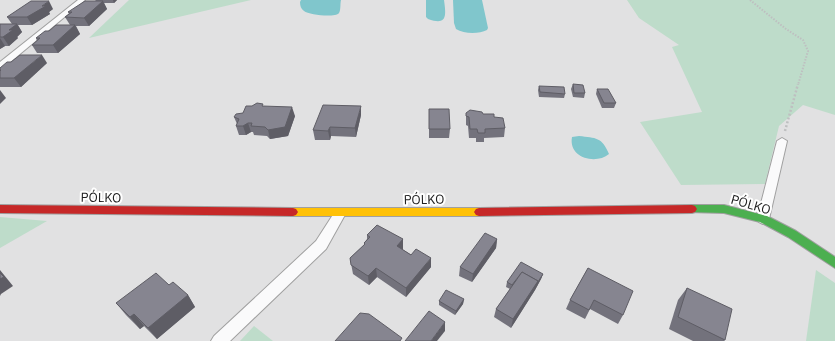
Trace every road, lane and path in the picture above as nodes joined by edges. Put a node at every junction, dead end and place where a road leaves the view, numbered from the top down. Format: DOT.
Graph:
graph roads {
  1 [pos="82,0"];
  2 [pos="750,0"];
  3 [pos="0,66"];
  4 [pos="782,141"];
  5 [pos="0,209"];
  6 [pos="340,213"];
  7 [pos="763,219"];
  8 [pos="835,263"];
  9 [pos="219,341"];
  1 -- 3 [label="lane"];
  2 -- 4 [label="path"];
  4 -- 7 [label="lane"];
  5 -- 6 [label="street, PÓLKO"];
  6 -- 7 [label="street, PÓLKO"];
  6 -- 9 [label="lane"];
  7 -- 8 [label="street, PÓLKO"];
}
